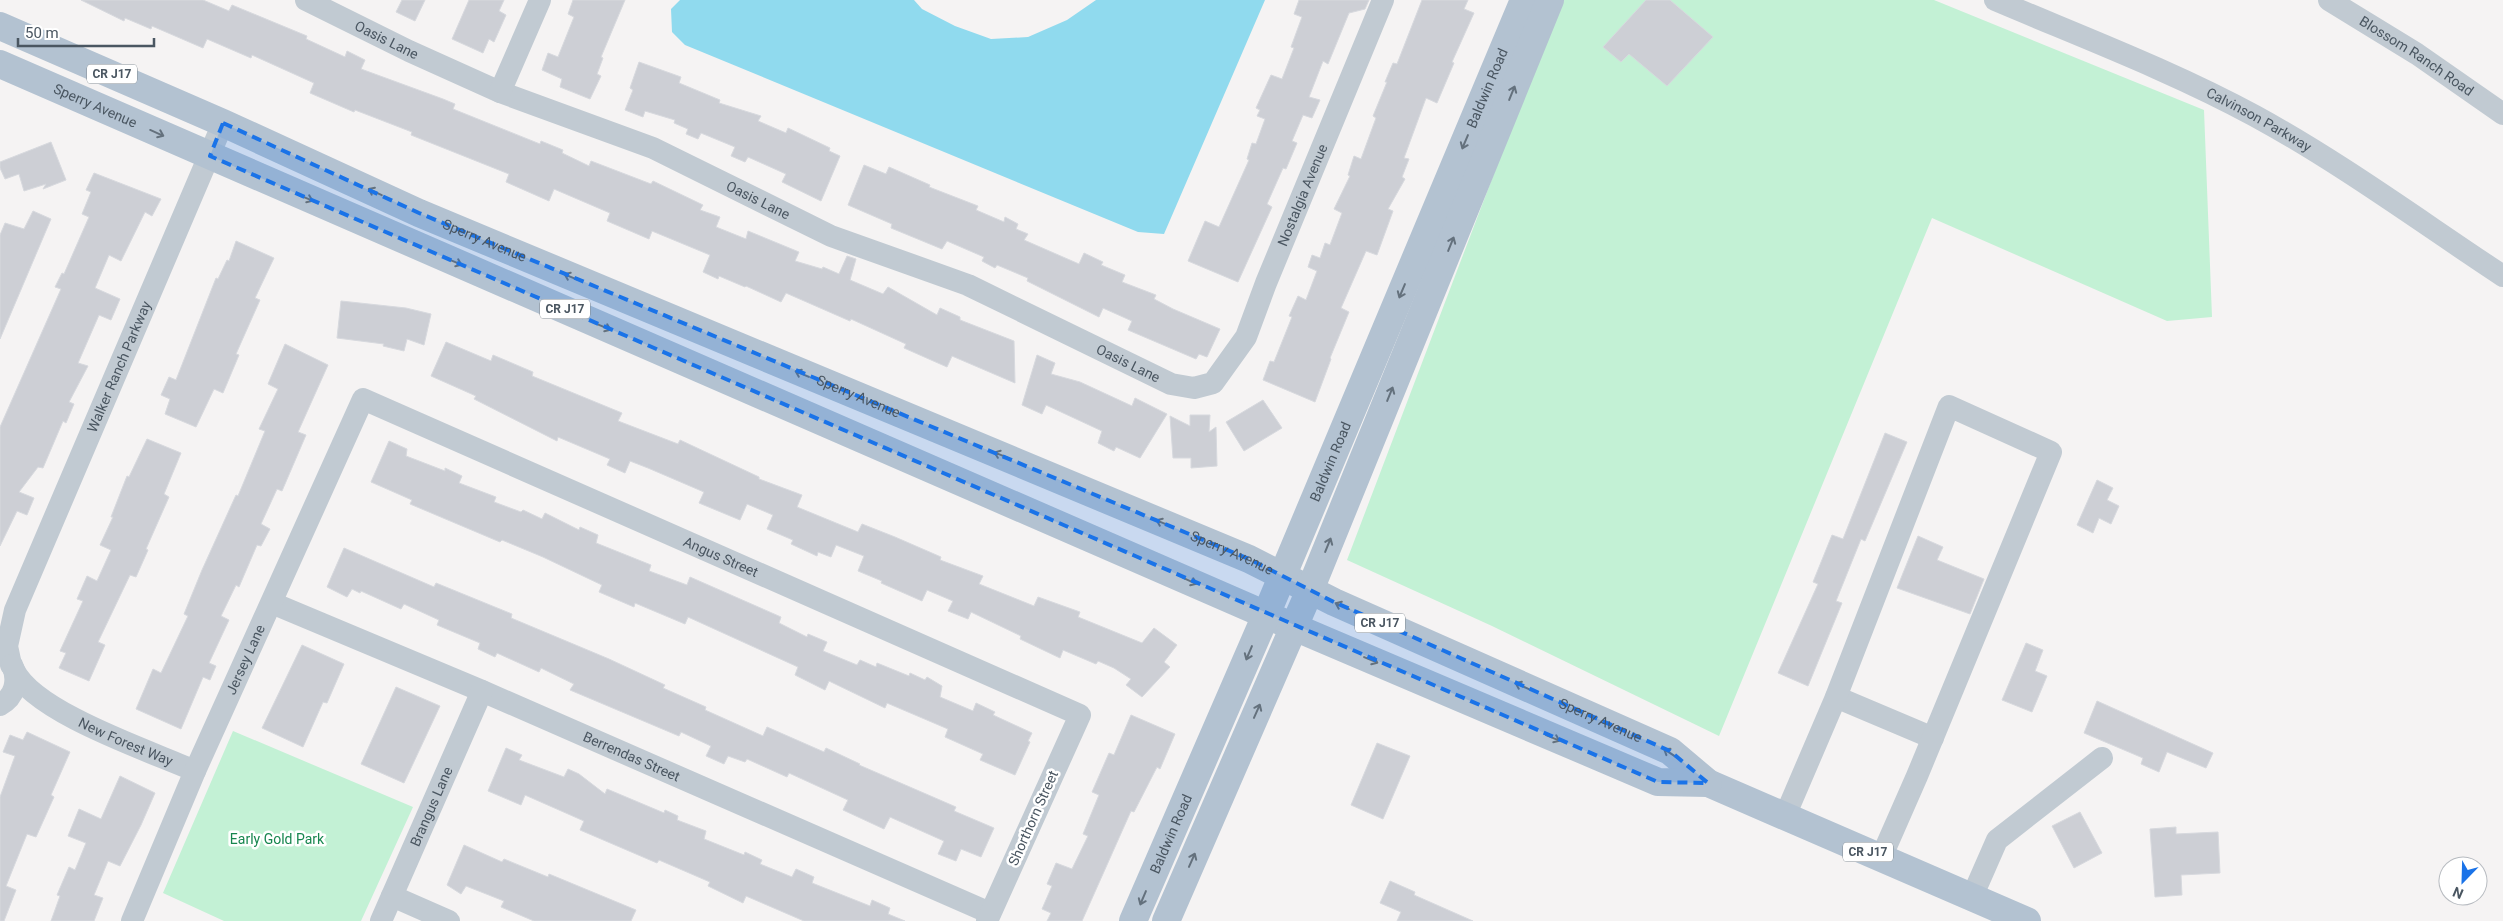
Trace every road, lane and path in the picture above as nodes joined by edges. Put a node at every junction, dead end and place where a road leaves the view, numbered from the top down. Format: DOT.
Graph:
graph roads {
  1 [pos="306,0"];
  2 [pos="540,0"];
  3 [pos="1383,0"];
  4 [pos="1524,0"];
  5 [pos="1550,0"];
  6 [pos="1995,0"];
  7 [pos="2329,0"];
  8 [pos="0,26"];
  9 [pos="0,64"];
  10 [pos="500,92"];
  11 [pos="2503,114"];
  12 [pos="223,123"];
  13 [pos="210,156"];
  14 [pos="2503,276"];
  15 [pos="1213,384"];
  16 [pos="362,399"];
  17 [pos="1282,576"];
  18 [pos="1310,590"];
  19 [pos="272,603"];
  20 [pos="15,610"];
  21 [pos="1266,615"];
  22 [pos="1294,627"];
  23 [pos="0,632"];
  24 [pos="8,663"];
  25 [pos="482,691"];
  26 [pos="1836,697"];
  27 [pos="0,706"];
  28 [pos="57,711"];
  29 [pos="1080,715"];
  30 [pos="1933,738"];
  31 [pos="2102,758"];
  32 [pos="195,771"];
  33 [pos="1708,783"];
  34 [pos="1785,816"];
  35 [pos="1881,858"];
  36 [pos="392,896"];
  37 [pos="1972,897"];
  38 [pos="989,917"];
  39 [pos="132,921"];
  40 [pos="381,921"];
  41 [pos="449,921"];
  42 [pos="1133,921"];
  43 [pos="1166,921"];
  44 [pos="2027,921"];
  1 -- 10 [label="street, Oasis Lane"];
  2 -- 10 [label="street"];
  3 -- 15 [label="street, Nostalgia Avenue"];
  4 -- 17 [label="main road, Baldwin Road, one-way"];
  18 -- 5 [label="main road, Baldwin Road, one-way"];
  6 -- 14 [label="street, Calvinson Parkway"];
  7 -- 11 [label="street, Blossom Ranch Road"];
  8 -- 12 [label="main road, Sperry Avenue / CR J17"];
  9 -- 13 [label="main road, Sperry Avenue / CR J17, one-way"];
  10 -- 15 [label="street, Oasis Lane"];
  12 -- 13 [label="street, Walker Ranch Parkway"];
  17 -- 12 [label="main road, Sperry Avenue / CR J17, one-way"];
  13 -- 20 [label="street, Walker Ranch Parkway"];
  13 -- 21 [label="main road, Sperry Avenue / CR J17, one-way"];
  16 -- 19 [label="street, Jersey Lane"];
  16 -- 29 [label="street, Angus Street"];
  17 -- 18 [label="main road, Sperry Avenue / CR J17"];
  17 -- 21 [label="main road, Baldwin Road"];
  18 -- 22 [label="main road, Baldwin Road"];
  33 -- 18 [label="main road, Sperry Avenue / CR J17, one-way"];
  19 -- 25 [label="street, Berrendas Street"];
  19 -- 32 [label="street, Jersey Lane"];
  20 -- 23 [label="street, Walker Ranch Parkway"];
  20 -- 24 [label="street, Walker Ranch Parkway"];
  21 -- 22 [label="main road, Sperry Avenue / CR J17"];
  21 -- 42 [label="main road, Baldwin Road, one-way"];
  22 -- 33 [label="main road, Sperry Avenue / CR J17, one-way"];
  43 -- 22 [label="main road, Baldwin Road, one-way"];
  24 -- 27 [label="street, Walker Ranch Parkway"];
  24 -- 28 [label="street, New Forest Way"];
  25 -- 36 [label="street, Brangus Lane"];
  25 -- 38 [label="street, Berrendas Street"];
  26 -- 30 [label="street"];
  26 -- 30 [label="street"];
  26 -- 34 [label="street"];
  27 -- 28 [label="street, New Forest Way"];
  28 -- 32 [label="street, New Forest Way"];
  29 -- 38 [label="street, Shorthorn Street"];
  30 -- 35 [label="street"];
  31 -- 37 [label="street"];
  32 -- 39 [label="street, Jersey Lane"];
  33 -- 34 [label="main road, Sperry Avenue / CR J17"];
  34 -- 35 [label="main road, Sperry Avenue / CR J17"];
  35 -- 37 [label="main road, Sperry Avenue / CR J17"];
  36 -- 40 [label="street, Brangus Lane"];
  36 -- 41 [label="street"];
  37 -- 44 [label="main road, Sperry Avenue / CR J17"];
}
